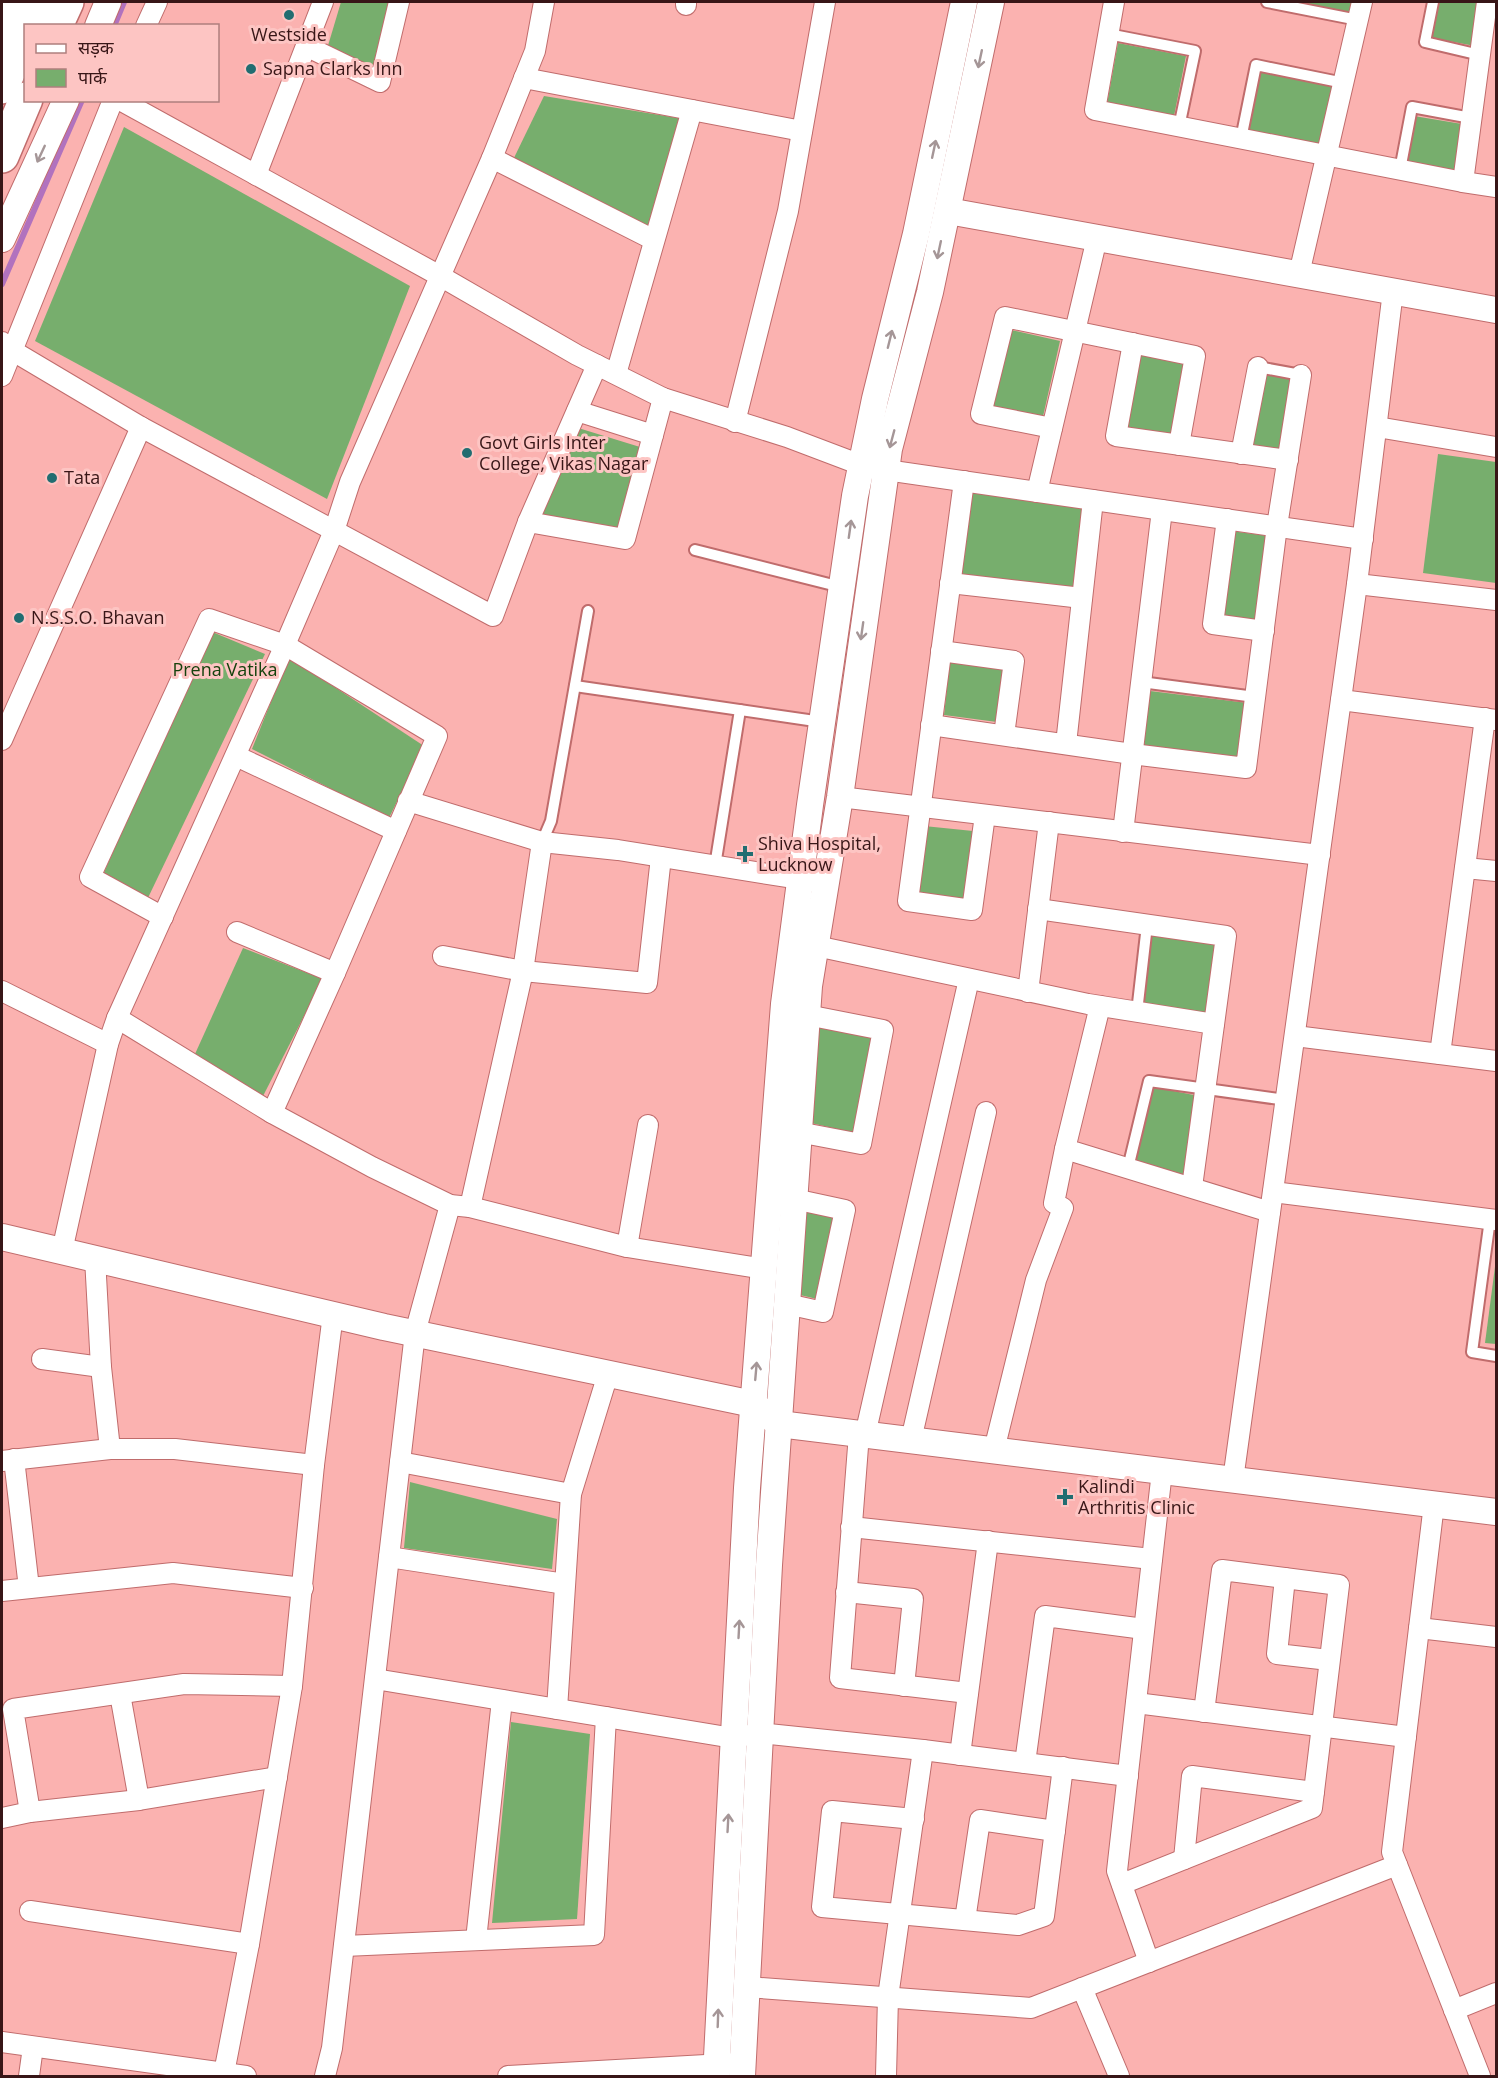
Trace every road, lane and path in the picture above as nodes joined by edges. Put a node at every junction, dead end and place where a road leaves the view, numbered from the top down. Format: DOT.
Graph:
graph roads {
  1 [pos="16,2"];
  2 [pos="38,2"];
  3 [pos="67,2"];
  4 [pos="108,2"];
  5 [pos="157,2"];
  6 [pos="323,2"];
  7 [pos="399,2"];
  8 [pos="544,2"];
  9 [pos="825,2"];
  10 [pos="964,2"];
  11 [pos="992,2"];
  12 [pos="1114,2"];
  13 [pos="1267,2"];
  14 [pos="1433,2"];
  15 [pos="1487,2"];
  16 [pos="1360,11"];
  17 [pos="57,24"];
  18 [pos="99,24"];
  19 [pos="147,24"];
  20 [pos="1108,34"];
  21 [pos="13,36"];
  22 [pos="306,46"];
  23 [pos="1480,55"];
  24 [pos="524,78"];
  25 [pos="1344,82"];
  26 [pos="2,87"];
  27 [pos="25,102"];
  28 [pos="65,102"];
  29 [pos="112,102"];
  30 [pos="124,102"];
  31 [pos="692,110"];
  32 [pos="1472,118"];
  33 [pos="1179,127"];
  34 [pos="802,131"];
  35 [pos="1241,139"];
  36 [pos="1327,155"];
  37 [pos="2,156"];
  38 [pos="492,158"];
  39 [pos="1400,170"];
  40 [pos="256,175"];
  41 [pos="1463,182"];
  42 [pos="1497,187"];
  43 [pos="948,211"];
  44 [pos="1097,238"];
  45 [pos="2,239"];
  46 [pos="654,240"];
  47 [pos="1299,274"];
  48 [pos="440,276"];
  49 [pos="1393,291"];
  50 [pos="1497,310"];
  51 [pos="1076,331"];
  52 [pos="1133,343"];
  53 [pos="7,346"];
  54 [pos="597,365"];
  55 [pos="1258,367"];
  56 [pos="616,374"];
  57 [pos="1301,375"];
  58 [pos="2,376"];
  59 [pos="663,398"];
  60 [pos="577,411"];
  61 [pos="735,422"];
  62 [pos="141,427"];
  63 [pos="1377,427"];
  64 [pos="1052,429"];
  65 [pos="653,435"];
  66 [pos="1179,445"];
  67 [pos="1497,447"];
  68 [pos="1242,454"];
  69 [pos="1288,460"];
  70 [pos="861,465"];
  71 [pos="886,470"];
  72 [pos="964,481"];
  73 [pos="1037,492"];
  74 [pos="1093,500"];
  75 [pos="1162,510"];
  76 [pos="1227,519"];
  77 [pos="528,522"];
  78 [pos="1277,526"];
  79 [pos="334,531"];
  80 [pos="1363,538"];
  81 [pos="695,550"];
  82 [pos="950,583"];
  83 [pos="1357,584"];
  84 [pos="841,587"];
  85 [pos="868,593"];
  86 [pos="1082,598"];
  87 [pos="1497,600"];
  88 [pos="588,610"];
  89 [pos="1264,631"];
  90 [pos="285,645"];
  91 [pos="941,651"];
  92 [pos="1141,682"];
  93 [pos="575,686"];
  94 [pos="1256,696"];
  95 [pos="1341,700"];
  96 [pos="740,710"];
  97 [pos="1491,719"];
  98 [pos="822,722"];
  99 [pos="931,725"];
  100 [pos="850,727"];
  101 [pos="1004,735"];
  102 [pos="2,740"];
  103 [pos="1066,744"];
  104 [pos="1132,754"];
  105 [pos="236,756"];
  106 [pos="840,797"];
  107 [pos="408,801"];
  108 [pos="920,807"];
  109 [pos="985,815"];
  110 [pos="1049,822"];
  111 [pos="396,831"];
  112 [pos="1123,832"];
  113 [pos="542,842"];
  114 [pos="1320,855"];
  115 [pos="661,857"];
  116 [pos="715,866"];
  117 [pos="1465,868"];
  118 [pos="1497,871"];
  119 [pos="801,879"];
  120 [pos="827,884"];
  121 [pos="1038,909"];
  122 [pos="163,917"];
  123 [pos="1147,925"];
  124 [pos="237,933"];
  125 [pos="816,946"];
  126 [pos="443,956"];
  127 [pos="523,971"];
  128 [pos="335,974"];
  129 [pos="969,979"];
  130 [pos="2,991"];
  131 [pos="1028,992"];
  132 [pos="1100,1006"];
  133 [pos="1137,1012"];
  134 [pos="807,1015"];
  135 [pos="117,1018"];
  136 [pos="1214,1024"];
  137 [pos="1295,1036"];
  138 [pos="108,1044"];
  139 [pos="1440,1054"];
  140 [pos="1497,1061"];
  141 [pos="1205,1089"];
  142 [pos="1286,1100"];
  143 [pos="986,1112"];
  144 [pos="272,1113"];
  145 [pos="648,1125"];
  146 [pos="798,1132"];
  147 [pos="1065,1149"];
  148 [pos="1128,1168"];
  149 [pos="1192,1187"];
  150 [pos="794,1199"];
  151 [pos="1272,1202"];
  152 [pos="450,1205"];
  153 [pos="470,1207"];
  154 [pos="1493,1220"];
  155 [pos="2,1237"];
  156 [pos="627,1247"];
  157 [pos="62,1251"];
  158 [pos="95,1258"];
  159 [pos="764,1269"];
  160 [pos="787,1304"];
  161 [pos="333,1314"];
  162 [pos="415,1333"];
  163 [pos="1497,1356"];
  164 [pos="42,1359"];
  165 [pos="101,1367"];
  166 [pos="608,1374"];
  167 [pos="753,1404"];
  168 [pos="778,1424"];
  169 [pos="862,1434"];
  170 [pos="911,1440"];
  171 [pos="110,1449"];
  172 [pos="994,1450"];
  173 [pos="8,1460"];
  174 [pos="400,1462"];
  175 [pos="314,1465"];
  176 [pos="1162,1471"];
  177 [pos="1233,1480"];
  178 [pos="571,1494"];
  179 [pos="1434,1504"];
  180 [pos="1497,1512"];
  181 [pos="851,1527"];
  182 [pos="988,1541"];
  183 [pos="389,1557"];
  184 [pos="1152,1559"];
  185 [pos="1285,1578"];
  186 [pos="565,1584"];
  187 [pos="29,1588"];
  188 [pos="303,1588"];
  189 [pos="2,1591"];
  190 [pos="846,1592"];
  191 [pos="1419,1628"];
  192 [pos="1144,1629"];
  193 [pos="1497,1637"];
  194 [pos="1329,1660"];
  195 [pos="375,1679"];
  196 [pos="292,1686"];
  197 [pos="904,1686"];
  198 [pos="968,1693"];
  199 [pos="120,1694"];
  200 [pos="502,1700"];
  201 [pos="1136,1703"];
  202 [pos="557,1709"];
  203 [pos="1204,1712"];
  204 [pos="606,1717"];
  205 [pos="1321,1726"];
  206 [pos="760,1732"];
  207 [pos="1406,1737"];
  208 [pos="733,1738"];
  209 [pos="923,1750"];
  210 [pos="960,1755"];
  211 [pos="1025,1763"];
  212 [pos="1063,1767"];
  213 [pos="1128,1776"];
  214 [pos="277,1777"];
  215 [pos="1314,1792"];
  216 [pos="139,1800"];
  217 [pos="30,1812"];
  218 [pos="2,1818"];
  219 [pos="914,1819"];
  220 [pos="1055,1831"];
  221 [pos="1184,1859"];
  222 [pos="1397,1865"];
  223 [pos="1122,1884"];
  224 [pos="30,1911"];
  225 [pos="900,1914"];
  226 [pos="965,1920"];
  227 [pos="476,1940"];
  228 [pos="249,1944"];
  229 [pos="344,1946"];
  230 [pos="1149,1962"];
  231 [pos="747,1987"];
  232 [pos="1082,1988"];
  233 [pos="1497,1993"];
  234 [pos="888,1997"];
  235 [pos="1454,2010"];
  236 [pos="2,2042"];
  237 [pos="33,2047"];
  238 [pos="742,2070"];
  239 [pos="716,2071"];
  240 [pos="224,2073"];
  241 [pos="576,2074"];
  242 [pos="29,2076"];
  243 [pos="246,2076"];
  244 [pos="325,2076"];
  245 [pos="508,2076"];
  246 [pos="886,2076"];
  247 [pos="1119,2076"];
  248 [pos="1480,2076"];
  1 -- 21 [label="street"];
  2 -- 21 [label="highway"];
  3 -- 17 [label="highway"];
  4 -- 18 [label="street"];
  5 -- 19 [label="street"];
  6 -- 22 [label="street"];
  7 -- 22 [label="street"];
  8 -- 24 [label="street"];
  9 -- 34 [label="street"];
  70 -- 10 [label="street, one-way"];
  11 -- 43 [label="street, one-way"];
  12 -- 20 [label="street"];
  13 -- 16 [label="lane"];
  14 -- 23 [label="lane"];
  15 -- 23 [label="street"];
  16 -- 25 [label="street"];
  20 -- 33 [label="street"];
  20 -- 33 [label="lane"];
  21 -- 26 [label="highway"];
  22 -- 40 [label="street"];
  23 -- 32 [label="street"];
  24 -- 31 [label="street"];
  24 -- 38 [label="street"];
  25 -- 35 [label="lane"];
  25 -- 36 [label="street"];
  27 -- 37 [label="highway"];
  28 -- 45 [label="street, one-way"];
  29 -- 53 [label="street"];
  30 -- 40 [label="street"];
  31 -- 34 [label="street"];
  31 -- 46 [label="street"];
  32 -- 39 [label="lane"];
  32 -- 41 [label="street"];
  33 -- 35 [label="street"];
  34 -- 61 [label="street"];
  35 -- 36 [label="street"];
  36 -- 39 [label="street"];
  36 -- 47 [label="street"];
  38 -- 46 [label="street"];
  38 -- 48 [label="street"];
  39 -- 41 [label="street"];
  40 -- 48 [label="street"];
  41 -- 42 [label="street"];
  43 -- 44 [label="street"];
  43 -- 71 [label="street, one-way"];
  44 -- 47 [label="street"];
  44 -- 51 [label="street"];
  46 -- 56 [label="street"];
  47 -- 49 [label="street"];
  48 -- 54 [label="street"];
  48 -- 79 [label="street"];
  49 -- 50 [label="street"];
  49 -- 63 [label="street"];
  51 -- 52 [label="street"];
  51 -- 64 [label="street"];
  51 -- 64 [label="street"];
  52 -- 66 [label="street"];
  52 -- 66 [label="street"];
  53 -- 58 [label="street"];
  53 -- 62 [label="street"];
  54 -- 56 [label="street"];
  54 -- 60 [label="street"];
  55 -- 57 [label="lane"];
  55 -- 68 [label="street"];
  56 -- 59 [label="street"];
  57 -- 69 [label="street"];
  59 -- 61 [label="street"];
  59 -- 65 [label="street"];
  60 -- 65 [label="street"];
  60 -- 77 [label="street"];
  61 -- 70 [label="street"];
  62 -- 79 [label="street"];
  62 -- 102 [label="street"];
  63 -- 67 [label="street"];
  63 -- 80 [label="street"];
  64 -- 73 [label="street"];
  65 -- 77 [label="street"];
  66 -- 68 [label="street"];
  68 -- 69 [label="street"];
  69 -- 78 [label="street"];
  70 -- 71 [label="street"];
  84 -- 70 [label="street, one-way"];
  71 -- 72 [label="street"];
  71 -- 85 [label="street"];
  72 -- 73 [label="street"];
  72 -- 82 [label="street"];
  73 -- 74 [label="street"];
  74 -- 75 [label="street"];
  74 -- 86 [label="street"];
  75 -- 76 [label="street"];
  75 -- 92 [label="street"];
  76 -- 78 [label="street"];
  76 -- 89 [label="street"];
  77 -- 79 [label="street"];
  78 -- 80 [label="street"];
  78 -- 89 [label="street"];
  79 -- 90 [label="street"];
  80 -- 83 [label="street"];
  81 -- 84 [label="lane"];
  82 -- 86 [label="street"];
  82 -- 91 [label="street"];
  83 -- 87 [label="street"];
  83 -- 95 [label="street"];
  84 -- 85 [label="street"];
  84 -- 98 [label="street"];
  85 -- 100 [label="street, one-way"];
  86 -- 103 [label="street"];
  88 -- 93 [label="lane"];
  89 -- 94 [label="street"];
  90 -- 105 [label="street"];
  90 -- 107 [label="street"];
  90 -- 122 [label="street"];
  91 -- 99 [label="street"];
  91 -- 101 [label="street"];
  92 -- 94 [label="lane"];
  92 -- 104 [label="street"];
  93 -- 96 [label="lane"];
  93 -- 113 [label="lane"];
  94 -- 104 [label="street"];
  95 -- 97 [label="street"];
  95 -- 114 [label="street"];
  96 -- 98 [label="lane"];
  96 -- 116 [label="lane"];
  97 -- 117 [label="street"];
  98 -- 100 [label="street"];
  98 -- 119 [label="street"];
  99 -- 101 [label="street"];
  99 -- 108 [label="street"];
  100 -- 106 [label="street"];
  101 -- 103 [label="street"];
  103 -- 104 [label="street"];
  104 -- 112 [label="street"];
  105 -- 111 [label="street"];
  105 -- 122 [label="street"];
  106 -- 108 [label="street"];
  106 -- 120 [label="street"];
  107 -- 111 [label="street"];
  107 -- 113 [label="street"];
  108 -- 109 [label="street"];
  108 -- 109 [label="street"];
  109 -- 110 [label="street"];
  110 -- 112 [label="street"];
  110 -- 121 [label="street"];
  111 -- 128 [label="street"];
  112 -- 114 [label="street"];
  113 -- 115 [label="street"];
  113 -- 127 [label="street"];
  114 -- 137 [label="street"];
  115 -- 116 [label="street"];
  115 -- 127 [label="street"];
  116 -- 119 [label="street"];
  117 -- 118 [label="street"];
  117 -- 139 [label="street"];
  119 -- 120 [label="street"];
  119 -- 159 [label="street"];
  120 -- 125 [label="street"];
  121 -- 123 [label="street"];
  121 -- 131 [label="street"];
  122 -- 135 [label="street"];
  123 -- 133 [label="lane"];
  123 -- 136 [label="street"];
  124 -- 128 [label="street"];
  125 -- 129 [label="street"];
  125 -- 134 [label="street"];
  126 -- 127 [label="street"];
  127 -- 153 [label="street"];
  128 -- 144 [label="street"];
  129 -- 131 [label="street"];
  129 -- 169 [label="street"];
  130 -- 138 [label="street"];
  131 -- 132 [label="street"];
  132 -- 133 [label="street"];
  132 -- 147 [label="street"];
  133 -- 136 [label="street"];
  134 -- 146 [label="street"];
  134 -- 146 [label="street"];
  135 -- 138 [label="street"];
  135 -- 144 [label="street"];
  136 -- 141 [label="street"];
  137 -- 139 [label="street"];
  137 -- 142 [label="street"];
  138 -- 157 [label="street"];
  139 -- 140 [label="street"];
  141 -- 142 [label="lane"];
  141 -- 148 [label="lane"];
  141 -- 149 [label="street"];
  142 -- 151 [label="street"];
  143 -- 170 [label="street"];
  144 -- 152 [label="street"];
  145 -- 156 [label="street"];
  146 -- 150 [label="street"];
  147 -- 148 [label="street"];
  147 -- 172 [label="street"];
  148 -- 149 [label="street"];
  149 -- 151 [label="street"];
  150 -- 160 [label="street"];
  150 -- 160 [label="street"];
  151 -- 154 [label="street"];
  151 -- 177 [label="street"];
  152 -- 153 [label="street"];
  152 -- 162 [label="street"];
  153 -- 156 [label="street"];
  154 -- 163 [label="lane"];
  155 -- 157 [label="street"];
  156 -- 159 [label="street"];
  157 -- 158 [label="street"];
  158 -- 161 [label="street"];
  158 -- 165 [label="street"];
  167 -- 159 [label="street, one-way"];
  160 -- 168 [label="street"];
  161 -- 162 [label="street"];
  161 -- 175 [label="street"];
  162 -- 166 [label="street"];
  162 -- 174 [label="street"];
  164 -- 165 [label="street"];
  165 -- 171 [label="street"];
  166 -- 167 [label="street"];
  166 -- 178 [label="street"];
  167 -- 168 [label="street"];
  208 -- 167 [label="street, one-way"];
  168 -- 169 [label="street"];
  168 -- 206 [label="street"];
  169 -- 170 [label="street"];
  169 -- 181 [label="street"];
  170 -- 172 [label="street"];
  171 -- 173 [label="street"];
  171 -- 175 [label="street"];
  172 -- 176 [label="street"];
  173 -- 187 [label="street"];
  174 -- 178 [label="street"];
  174 -- 183 [label="street"];
  175 -- 188 [label="street"];
  176 -- 177 [label="street"];
  176 -- 184 [label="street"];
  177 -- 179 [label="street"];
  178 -- 186 [label="street"];
  179 -- 180 [label="street"];
  179 -- 191 [label="street"];
  181 -- 182 [label="street"];
  181 -- 190 [label="street"];
  182 -- 184 [label="street"];
  182 -- 198 [label="street"];
  183 -- 186 [label="street"];
  183 -- 195 [label="street"];
  184 -- 192 [label="street"];
  185 -- 194 [label="street"];
  185 -- 194 [label="street"];
  185 -- 203 [label="street"];
  186 -- 202 [label="street"];
  187 -- 188 [label="street"];
  187 -- 189 [label="street"];
  188 -- 196 [label="street"];
  190 -- 197 [label="street"];
  190 -- 197 [label="street"];
  191 -- 193 [label="street"];
  191 -- 207 [label="street"];
  192 -- 201 [label="street"];
  192 -- 211 [label="street"];
  194 -- 205 [label="street"];
  195 -- 200 [label="street"];
  195 -- 229 [label="street"];
  196 -- 199 [label="street"];
  196 -- 214 [label="street"];
  197 -- 198 [label="street"];
  198 -- 210 [label="street"];
  199 -- 216 [label="street"];
  199 -- 217 [label="street"];
  200 -- 202 [label="street"];
  200 -- 227 [label="street"];
  201 -- 203 [label="street"];
  201 -- 213 [label="street"];
  202 -- 204 [label="street"];
  203 -- 205 [label="street"];
  204 -- 208 [label="street"];
  204 -- 227 [label="street"];
  205 -- 207 [label="street"];
  205 -- 215 [label="street"];
  206 -- 208 [label="street"];
  206 -- 209 [label="street"];
  206 -- 231 [label="street"];
  207 -- 222 [label="street"];
  239 -- 208 [label="street, one-way"];
  209 -- 210 [label="street"];
  209 -- 219 [label="street"];
  210 -- 211 [label="street"];
  211 -- 212 [label="street"];
  212 -- 213 [label="street"];
  212 -- 220 [label="street"];
  213 -- 223 [label="street"];
  214 -- 216 [label="street"];
  214 -- 228 [label="street"];
  215 -- 221 [label="street"];
  215 -- 221 [label="street"];
  216 -- 217 [label="street"];
  217 -- 218 [label="street"];
  219 -- 225 [label="street"];
  219 -- 225 [label="street"];
  220 -- 226 [label="street"];
  220 -- 226 [label="street"];
  221 -- 223 [label="street"];
  222 -- 230 [label="street"];
  222 -- 235 [label="street"];
  223 -- 230 [label="street"];
  224 -- 228 [label="street"];
  225 -- 226 [label="street"];
  225 -- 234 [label="street"];
  227 -- 229 [label="street"];
  228 -- 240 [label="street"];
  229 -- 244 [label="street"];
  230 -- 232 [label="street"];
  231 -- 234 [label="street"];
  231 -- 238 [label="street"];
  232 -- 234 [label="street"];
  232 -- 247 [label="street"];
  233 -- 235 [label="street"];
  234 -- 246 [label="street"];
  235 -- 248 [label="street"];
  236 -- 237 [label="street"];
  237 -- 240 [label="street"];
  237 -- 242 [label="street"];
  238 -- 239 [label="street"];
  239 -- 241 [label="street"];
  240 -- 243 [label="street"];
  241 -- 245 [label="street"];
}
